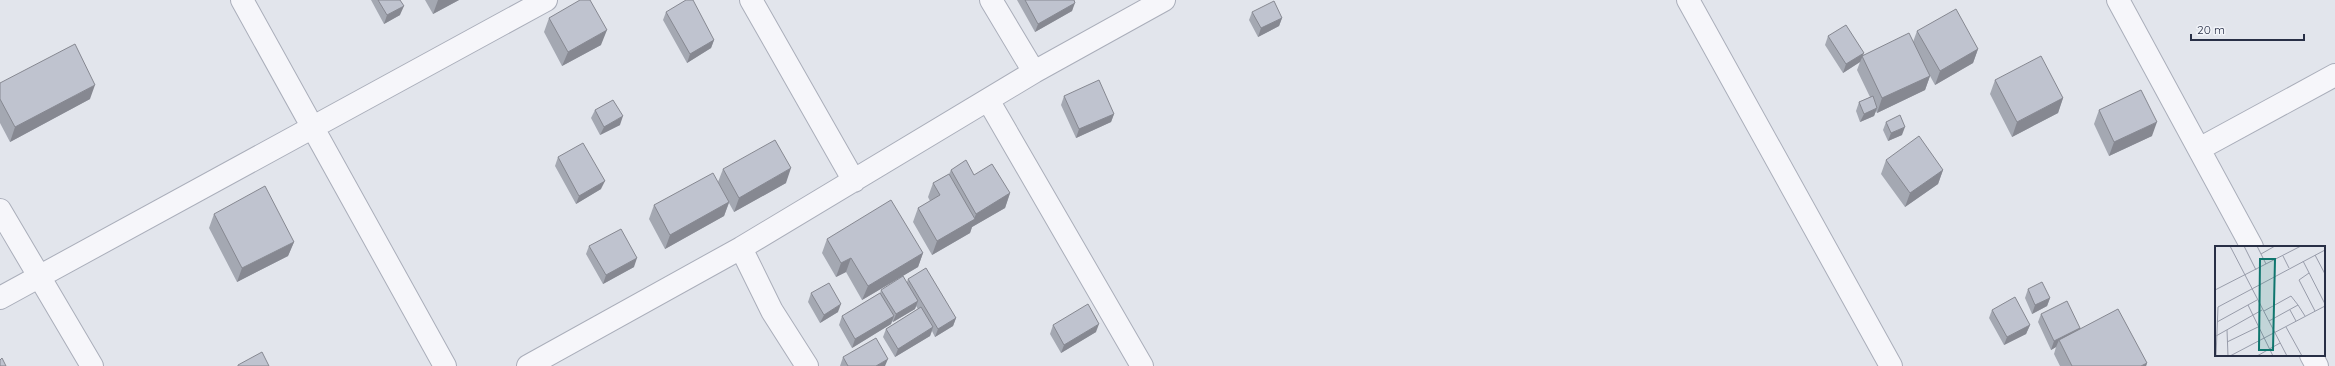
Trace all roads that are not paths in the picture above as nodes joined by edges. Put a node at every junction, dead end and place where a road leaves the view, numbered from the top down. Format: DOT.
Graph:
graph roads {
  1 [pos="242,0"];
  2 [pos="546,0"];
  3 [pos="751,0"];
  4 [pos="991,0"];
  5 [pos="1164,0"];
  6 [pos="1688,0"];
  7 [pos="2118,0"];
  8 [pos="1034,72"];
  9 [pos="2335,76"];
  10 [pos="988,100"];
  11 [pos="312,127"];
  12 [pos="2199,149"];
  13 [pos="854,181"];
  14 [pos="0,210"];
  15 [pos="2251,246"];
  16 [pos="741,248"];
  17 [pos="38,277"];
  18 [pos="0,298"];
  19 [pos="2311,356"];
  20 [pos="92,366"];
  21 [pos="444,366"];
  22 [pos="528,366"];
  23 [pos="807,366"];
  24 [pos="1142,366"];
  25 [pos="1890,366"];
  26 [pos="2316,366"];
  1 -- 11 [label="street"];
  2 -- 11 [label="street"];
  3 -- 13 [label="street"];
  4 -- 8 [label="street"];
  5 -- 8 [label="street"];
  6 -- 25 [label="street"];
  7 -- 12 [label="street"];
  8 -- 10 [label="street"];
  9 -- 12 [label="street"];
  10 -- 13 [label="street"];
  10 -- 24 [label="street"];
  11 -- 17 [label="street"];
  11 -- 21 [label="street"];
  12 -- 15 [label="street"];
  13 -- 16 [label="street"];
  14 -- 17 [label="street"];
  16 -- 22 [label="street"];
  16 -- 23 [label="street"];
  17 -- 18 [label="street"];
  17 -- 20 [label="street"];
  19 -- 26 [label="street"];
}
